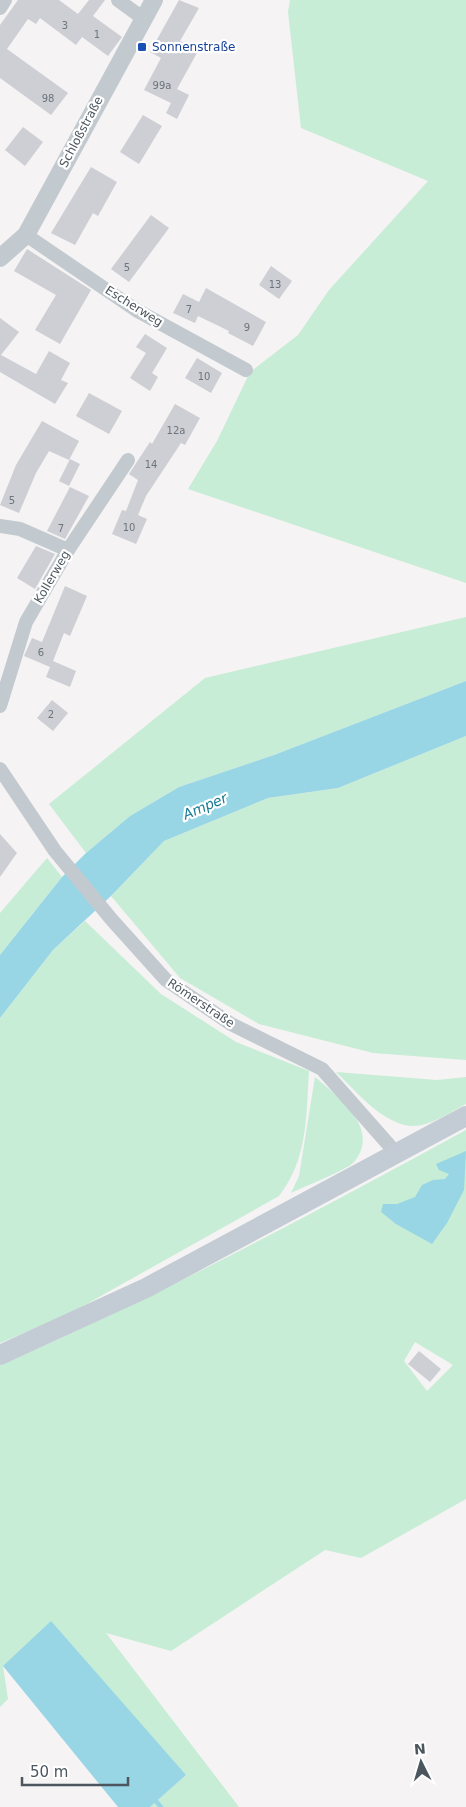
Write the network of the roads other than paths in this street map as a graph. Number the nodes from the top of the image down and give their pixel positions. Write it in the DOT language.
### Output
graph roads {
  1 [pos="5,0"];
  2 [pos="118,0"];
  3 [pos="154,0"];
  4 [pos="0,8"];
  5 [pos="144,19"];
  6 [pos="26,235"];
  7 [pos="0,258"];
  8 [pos="246,370"];
  9 [pos="128,460"];
  10 [pos="0,526"];
  11 [pos="68,550"];
  12 [pos="0,706"];
  13 [pos="0,769"];
  14 [pos="466,1116"];
  15 [pos="396,1153"];
  16 [pos="0,1355"];
  1 -- 4 [label="street"];
  2 -- 5 [label="street"];
  3 -- 5 [label="street, Schloßstraße"];
  5 -- 6 [label="street, Schloßstraße"];
  6 -- 7 [label="street, Schloßstraße"];
  6 -- 8 [label="street, Escherweg"];
  9 -- 11 [label="street, Kollerweg"];
  10 -- 11 [label="street"];
  11 -- 12 [label="street, Kollerweg"];
  13 -- 15 [label="street, Römerstraße"];
  14 -- 15 [label="main road"];
  15 -- 16 [label="main road"];
}
